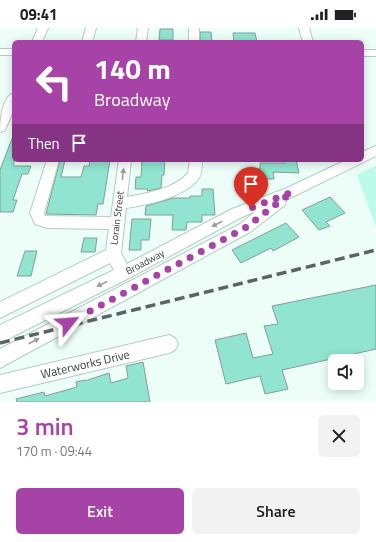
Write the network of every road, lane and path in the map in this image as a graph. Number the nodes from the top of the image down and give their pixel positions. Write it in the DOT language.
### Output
graph roads {
  1 [pos="43,28"];
  2 [pos="91,28"];
  3 [pos="143,28"];
  4 [pos="194,28"];
  5 [pos="304,28"];
  6 [pos="38,40"];
  7 [pos="88,40"];
  8 [pos="141,40"];
  9 [pos="194,40"];
  10 [pos="307,40"];
  11 [pos="0,52"];
  12 [pos="12,52"];
  13 [pos="364,53"];
  14 [pos="376,53"];
  15 [pos="12,101"];
  16 [pos="0,128"];
  17 [pos="376,150"];
  18 [pos="364,157"];
  19 [pos="52,162"];
  20 [pos="125,162"];
  21 [pos="196,162"];
  22 [pos="350,162"];
  23 [pos="292,192"];
  24 [pos="119,203"];
  25 [pos="117,223"];
  26 [pos="113,254"];
  27 [pos="124,273"];
  28 [pos="0,310"];
  29 [pos="0,334"];
  30 [pos="169,344"];
  31 [pos="0,359"];
  32 [pos="0,384"];
  1 -- 6 [label="street"];
  2 -- 7 [label="street"];
  3 -- 8 [label="street"];
  4 -- 9 [label="street"];
  5 -- 10 [label="street"];
  11 -- 12 [label="street"];
  13 -- 14 [label="street"];
  15 -- 16 [label="street"];
  17 -- 18 [label="street"];
  19 -- 25 [label="street"];
  24 -- 20 [label="street, Lorain Street, one-way"];
  21 -- 24 [label="street"];
  22 -- 23 [label="street, Broadway"];
  23 -- 27 [label="street, Broadway, one-way"];
  31 -- 23 [label="street, Broadway, one-way"];
  24 -- 25 [label="street, Lorain Street"];
  25 -- 26 [label="street, Lorain Street"];
  26 -- 27 [label="street, Lorain Street"];
  26 -- 28 [label="street"];
  27 -- 29 [label="street, Broadway, one-way"];
  30 -- 32 [label="street, Waterworks Drive"];
}
